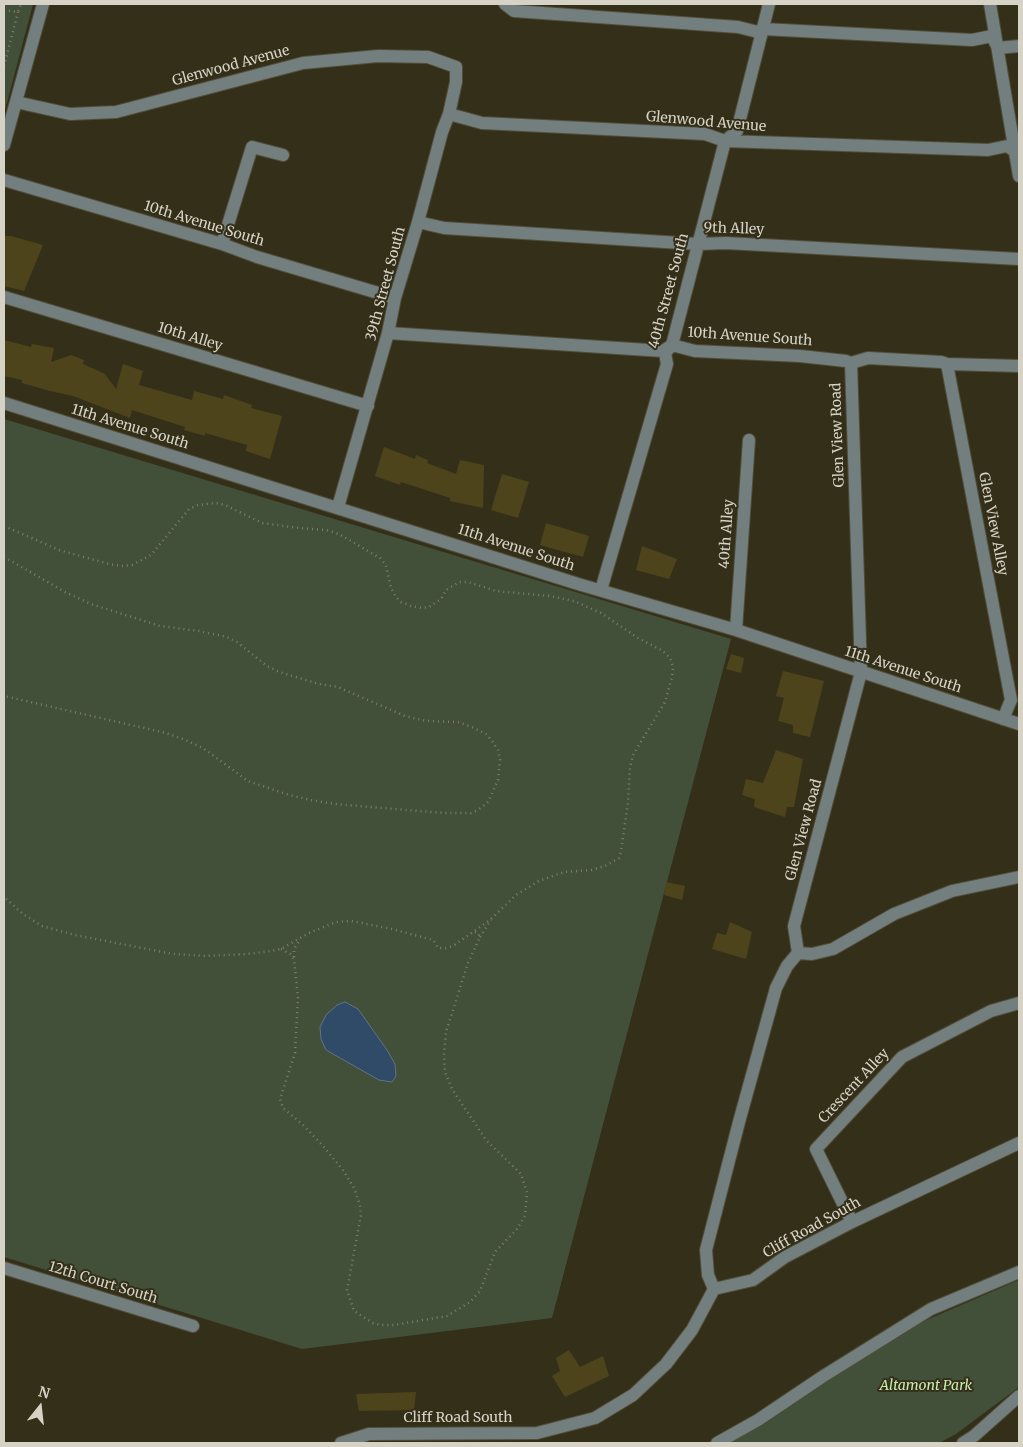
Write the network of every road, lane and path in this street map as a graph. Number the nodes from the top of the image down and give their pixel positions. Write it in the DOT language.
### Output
graph roads {
  1 [pos="21,4"];
  2 [pos="43,4"];
  3 [pos="505,4"];
  4 [pos="769,4"];
  5 [pos="990,4"];
  6 [pos="4,10"];
  7 [pos="18,12"];
  8 [pos="763,29"];
  9 [pos="1019,46"];
  10 [pos="998,48"];
  11 [pos="4,66"];
  12 [pos="456,67"];
  13 [pos="16,102"];
  14 [pos="449,114"];
  15 [pos="725,141"];
  16 [pos="4,146"];
  17 [pos="1018,152"];
  18 [pos="283,155"];
  19 [pos="1019,176"];
  20 [pos="4,180"];
  21 [pos="418,222"];
  22 [pos="222,244"];
  23 [pos="697,244"];
  24 [pos="1019,259"];
  25 [pos="4,297"];
  26 [pos="395,298"];
  27 [pos="388,333"];
  28 [pos="672,345"];
  29 [pos="851,364"];
  30 [pos="947,364"];
  31 [pos="1019,366"];
  32 [pos="4,403"];
  33 [pos="368,406"];
  34 [pos="749,440"];
  35 [pos="338,507"];
  36 [pos="4,526"];
  37 [pos="4,557"];
  38 [pos="601,590"];
  39 [pos="736,630"];
  40 [pos="861,672"];
  41 [pos="4,696"];
  42 [pos="1003,718"];
  43 [pos="1019,724"];
  44 [pos="1019,877"];
  45 [pos="4,897"];
  46 [pos="493,917"];
  47 [pos="473,931"];
  48 [pos="479,937"];
  49 [pos="301,938"];
  50 [pos="281,949"];
  51 [pos="798,952"];
  52 [pos="294,959"];
  53 [pos="1019,1003"];
  54 [pos="1019,1143"];
  55 [pos="852,1222"];
  56 [pos="4,1268"];
  57 [pos="1019,1272"];
  58 [pos="714,1289"];
  59 [pos="193,1326"];
  60 [pos="1019,1396"];
  61 [pos="341,1443"];
  62 [pos="717,1443"];
  63 [pos="963,1443"];
  1 -- 7 [label="path"];
  2 -- 13 [label="street"];
  3 -- 8 [label="street"];
  4 -- 8 [label="street, 40th Street South"];
  5 -- 10 [label="street"];
  6 -- 7 [label="path"];
  7 -- 11 [label="path"];
  8 -- 10 [label="street"];
  8 -- 15 [label="street, 40th Street South"];
  9 -- 10 [label="street"];
  10 -- 17 [label="street"];
  12 -- 13 [label="street, Glenwood Avenue"];
  12 -- 14 [label="street, 39th Street South"];
  13 -- 16 [label="street"];
  14 -- 15 [label="street, Glenwood Avenue"];
  14 -- 21 [label="street, 39th Street South"];
  15 -- 17 [label="street, Glenwood Avenue"];
  15 -- 23 [label="street, 40th Street South"];
  17 -- 19 [label="street"];
  18 -- 22 [label="street"];
  20 -- 22 [label="street, 10th Avenue South"];
  21 -- 23 [label="street, 9th Alley"];
  21 -- 26 [label="street, 39th Street South"];
  22 -- 26 [label="street, 10th Avenue South"];
  23 -- 24 [label="street, 9th Alley"];
  23 -- 28 [label="street, 40th Street South"];
  25 -- 33 [label="street, 10th Alley"];
  26 -- 27 [label="street, 39th Street South"];
  27 -- 28 [label="street, 10th Avenue South"];
  27 -- 33 [label="street, 39th Street South"];
  28 -- 29 [label="street, 10th Avenue South"];
  28 -- 38 [label="street, 40th Street South"];
  29 -- 30 [label="street, 10th Avenue South"];
  29 -- 40 [label="street, Glen View Road"];
  30 -- 31 [label="street, 10th Avenue South"];
  30 -- 42 [label="street, Glen View Alley"];
  32 -- 35 [label="street, 11th Avenue South"];
  33 -- 35 [label="street, 39th Street South"];
  34 -- 39 [label="street, 40th Alley"];
  35 -- 38 [label="street, 11th Avenue South"];
  36 -- 46 [label="path"];
  37 -- 41 [label="path"];
  38 -- 39 [label="street, 11th Avenue South"];
  39 -- 40 [label="street, 11th Avenue South"];
  40 -- 42 [label="street, 11th Avenue South"];
  40 -- 51 [label="street, Glen View Road"];
  42 -- 43 [label="street, 11th Avenue South"];
  44 -- 51 [label="street"];
  45 -- 50 [label="path"];
  46 -- 47 [label="path"];
  46 -- 48 [label="path"];
  47 -- 48 [label="path"];
  47 -- 49 [label="path"];
  48 -- 52 [label="path"];
  49 -- 50 [label="path"];
  49 -- 52 [label="path"];
  50 -- 52 [label="path"];
  51 -- 58 [label="street"];
  53 -- 55 [label="street, Crescent Alley"];
  54 -- 55 [label="street, Cliff Road South"];
  55 -- 58 [label="street, Cliff Road South"];
  56 -- 59 [label="street, 12th Court South"];
  57 -- 62 [label="street"];
  58 -- 61 [label="street, Cliff Road South"];
  60 -- 63 [label="street"];
}
